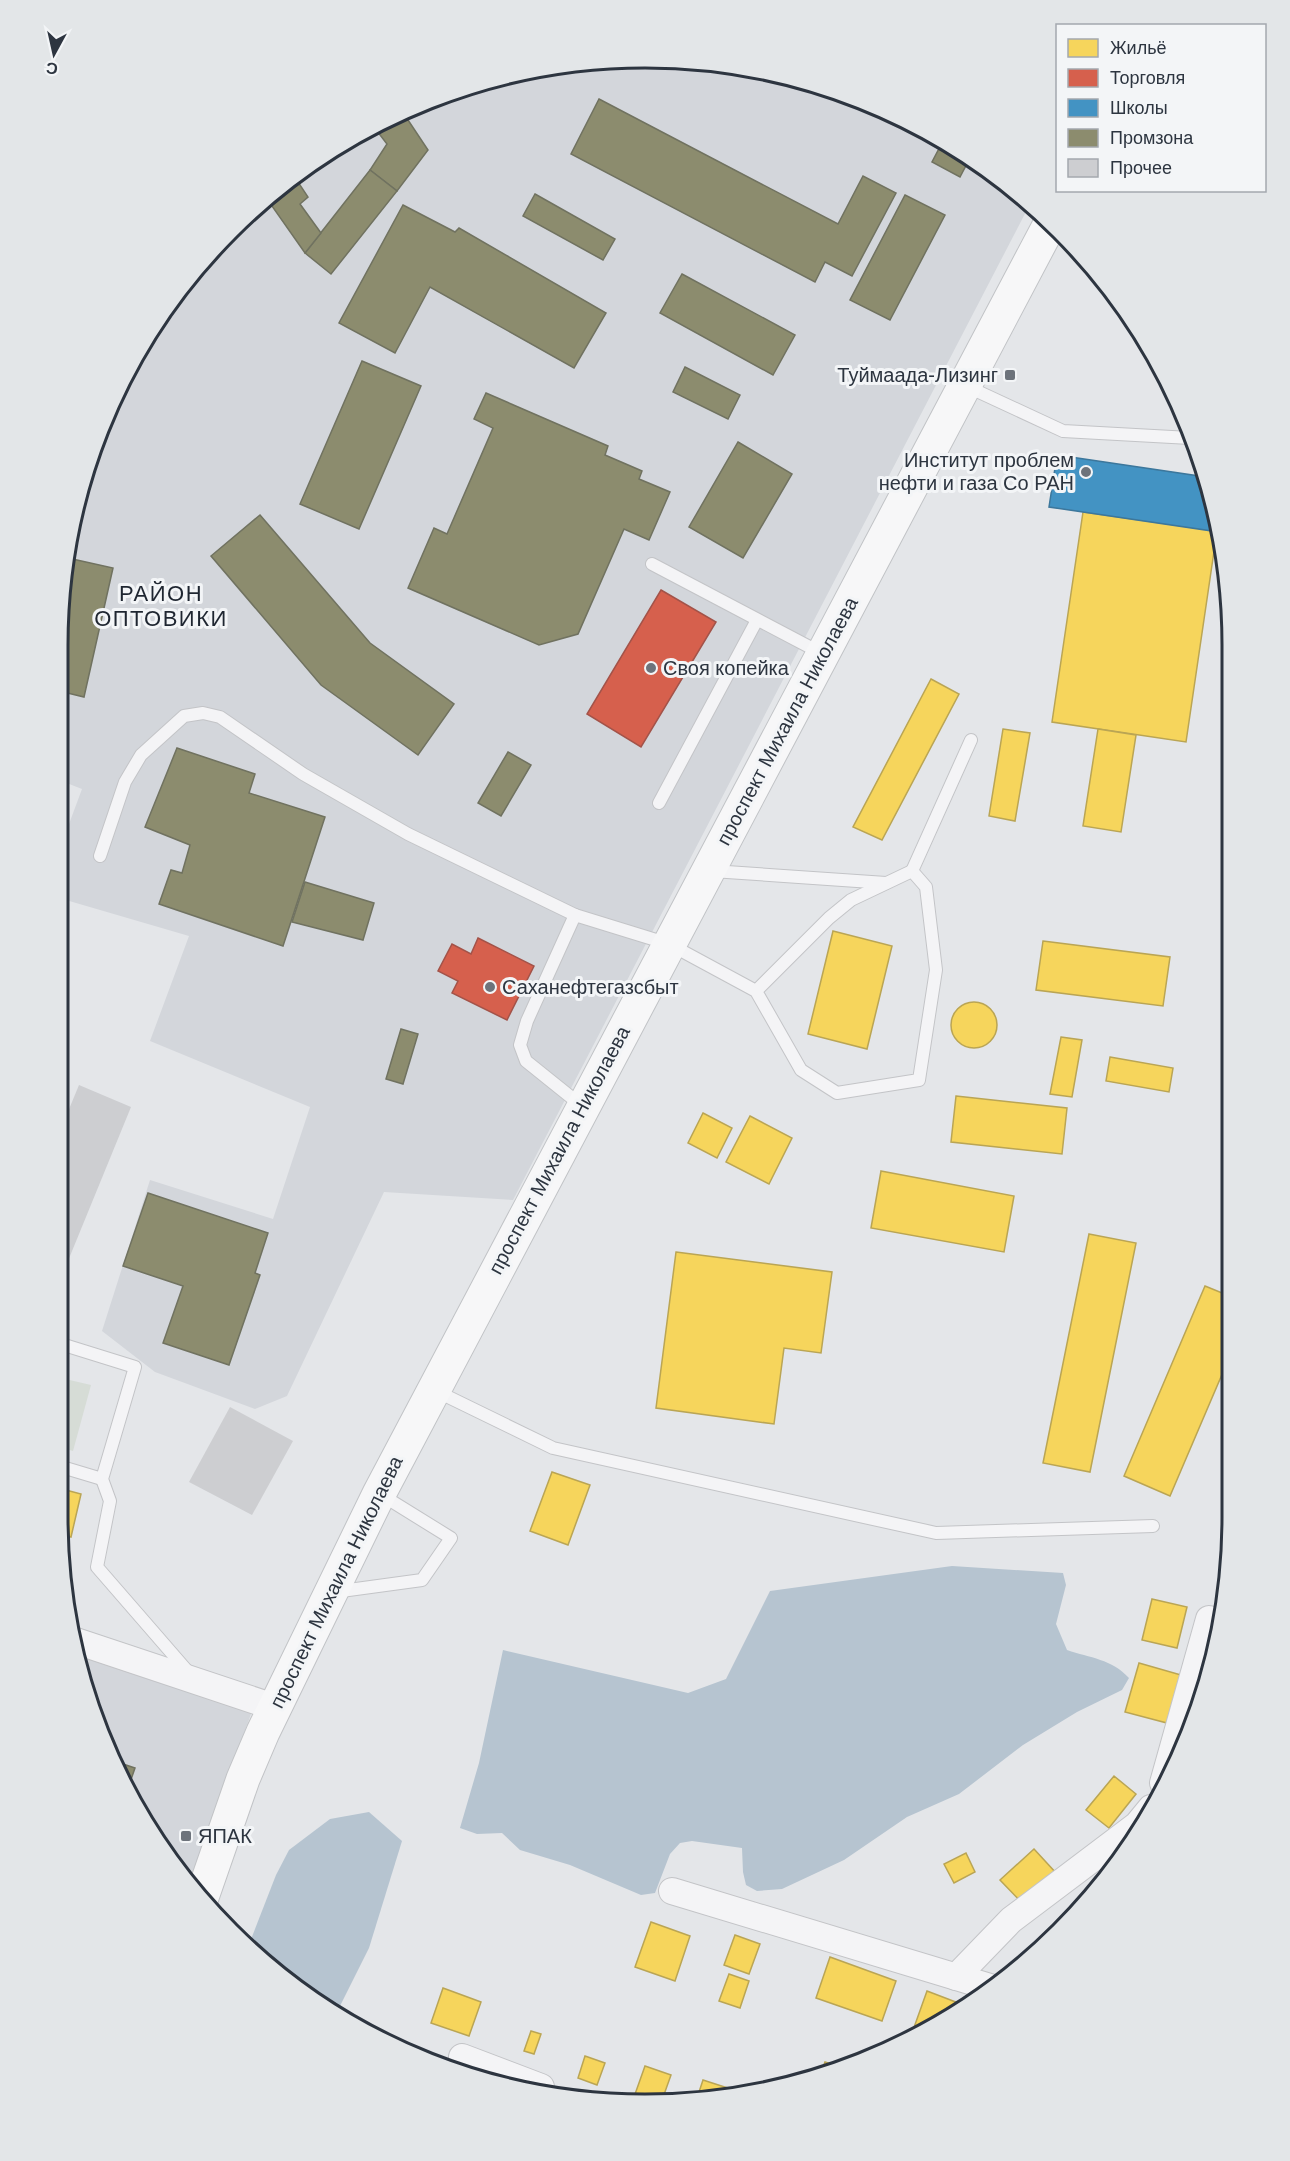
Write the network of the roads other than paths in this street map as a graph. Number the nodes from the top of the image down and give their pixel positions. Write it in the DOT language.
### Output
graph roads {
  1 [pos="1046,231"];
  2 [pos="964,385"];
  3 [pos="1184,438"];
  4 [pos="652,564"];
  5 [pos="757,620"];
  6 [pos="822,654"];
  7 [pos="970,740"];
  8 [pos="659,803"];
  9 [pos="100,856"];
  10 [pos="708,871"];
  11 [pos="912,871"];
  12 [pos="887,883"];
  13 [pos="575,915"];
  14 [pos="669,944"];
  15 [pos="756,991"];
  16 [pos="583,1107"];
  17 [pos="68,1346"];
  18 [pos="433,1390"];
  19 [pos="68,1469"];
  20 [pos="102,1479"];
  21 [pos="379,1494"];
  22 [pos="1153,1526"];
  23 [pos="330,1592"];
  24 [pos="1209,1619"];
  25 [pos="82,1643"];
  26 [pos="196,1681"];
  27 [pos="274,1707"];
  28 [pos="1172,1752"];
  29 [pos="1128,1831"];
  30 [pos="205,1889"];
  31 [pos="672,1891"];
  32 [pos="956,1977"];
  33 [pos="982,1985"];
  1 -- 2 [label="main road, проспект Михаила Николаева"];
  2 -- 3 [label="lane"];
  2 -- 6 [label="main road, проспект Михаила Николаева"];
  4 -- 5 [label="lane"];
  5 -- 6 [label="lane"];
  5 -- 8 [label="lane"];
  6 -- 10 [label="main road, проспект Михаила Николаева"];
  7 -- 11 [label="lane"];
  9 -- 13 [label="lane"];
  10 -- 12 [label="lane"];
  10 -- 14 [label="main road, проспект Михаила Николаева"];
  11 -- 12 [label="lane"];
  11 -- 15 [label="lane"];
  12 -- 15 [label="lane"];
  13 -- 14 [label="lane"];
  13 -- 16 [label="lane"];
  14 -- 15 [label="lane"];
  14 -- 16 [label="main road, проспект Михаила Николаева"];
  16 -- 18 [label="main road, проспект Михаила Николаева"];
  17 -- 20 [label="lane"];
  18 -- 21 [label="main road, проспект Михаила Николаева"];
  18 -- 22 [label="lane"];
  19 -- 20 [label="lane"];
  20 -- 26 [label="lane"];
  21 -- 23 [label="main road, проспект Михаила Николаева"];
  21 -- 23 [label="lane"];
  23 -- 27 [label="main road, проспект Михаила Николаева"];
  24 -- 28 [label="street"];
  25 -- 26 [label="street"];
  26 -- 27 [label="street"];
  27 -- 30 [label="main road, проспект Михаила Николаева"];
  29 -- 32 [label="street"];
  31 -- 32 [label="street"];
  32 -- 33 [label="street"];
}
